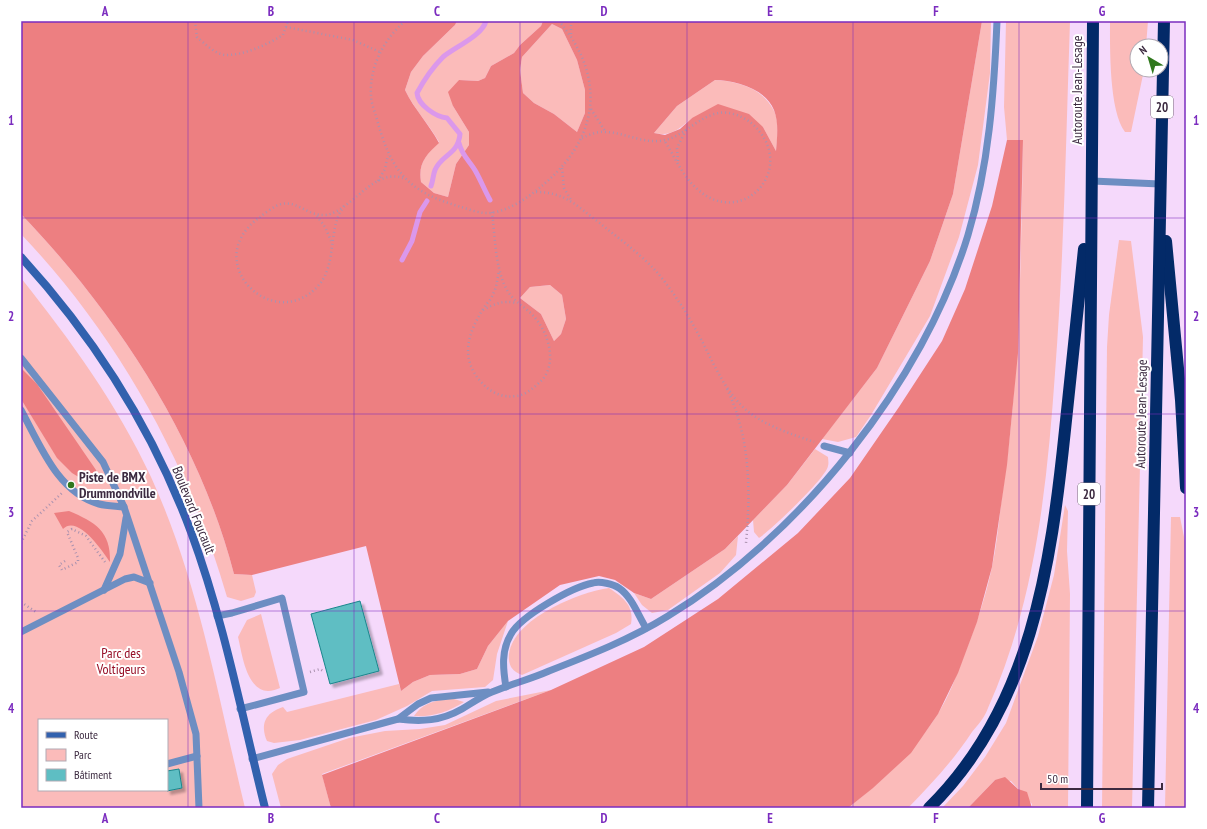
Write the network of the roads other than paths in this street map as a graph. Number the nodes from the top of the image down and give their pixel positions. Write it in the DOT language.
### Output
graph roads {
  1 [pos="997,21"];
  2 [pos="1093,21"];
  3 [pos="1164,21"];
  4 [pos="1092,181"];
  5 [pos="1160,184"];
  6 [pos="21,257"];
  7 [pos="21,358"];
  8 [pos="21,410"];
  9 [pos="824,446"];
  10 [pos="850,453"];
  11 [pos="1186,488"];
  12 [pos="125,510"];
  13 [pos="150,583"];
  14 [pos="104,590"];
  15 [pos="217,616"];
  16 [pos="646,628"];
  17 [pos="21,632"];
  18 [pos="506,687"];
  19 [pos="491,692"];
  20 [pos="240,709"];
  21 [pos="398,719"];
  22 [pos="197,756"];
  23 [pos="252,759"];
  24 [pos="168,764"];
  25 [pos="199,808"];
  26 [pos="264,808"];
  27 [pos="929,808"];
  28 [pos="1087,808"];
  29 [pos="1148,808"];
  1 -- 10 [label="lane"];
  2 -- 4 [label="highway, Autoroute Jean-Lesage / 20"];
  3 -- 5 [label="highway, Autoroute Jean-Lesage / 20"];
  4 -- 5 [label="lane"];
  4 -- 27 [label="highway"];
  4 -- 28 [label="highway, Autoroute Jean-Lesage / 20"];
  5 -- 11 [label="highway"];
  5 -- 29 [label="highway, Autoroute Jean-Lesage / 20"];
  6 -- 15 [label="street, Boulevard Foucault"];
  7 -- 12 [label="lane"];
  8 -- 12 [label="lane"];
  9 -- 10 [label="lane"];
  10 -- 16 [label="lane"];
  12 -- 13 [label="lane"];
  12 -- 14 [label="lane"];
  13 -- 14 [label="lane"];
  13 -- 22 [label="lane"];
  14 -- 17 [label="lane"];
  15 -- 20 [label="street, Boulevard Foucault"];
  15 -- 20 [label="lane"];
  16 -- 18 [label="lane"];
  16 -- 18 [label="lane"];
  18 -- 19 [label="lane"];
  19 -- 21 [label="lane"];
  19 -- 21 [label="lane"];
  20 -- 23 [label="street, Boulevard Foucault"];
  21 -- 23 [label="lane"];
  22 -- 24 [label="lane"];
  22 -- 25 [label="lane"];
  23 -- 26 [label="street, Boulevard Foucault"];
}
